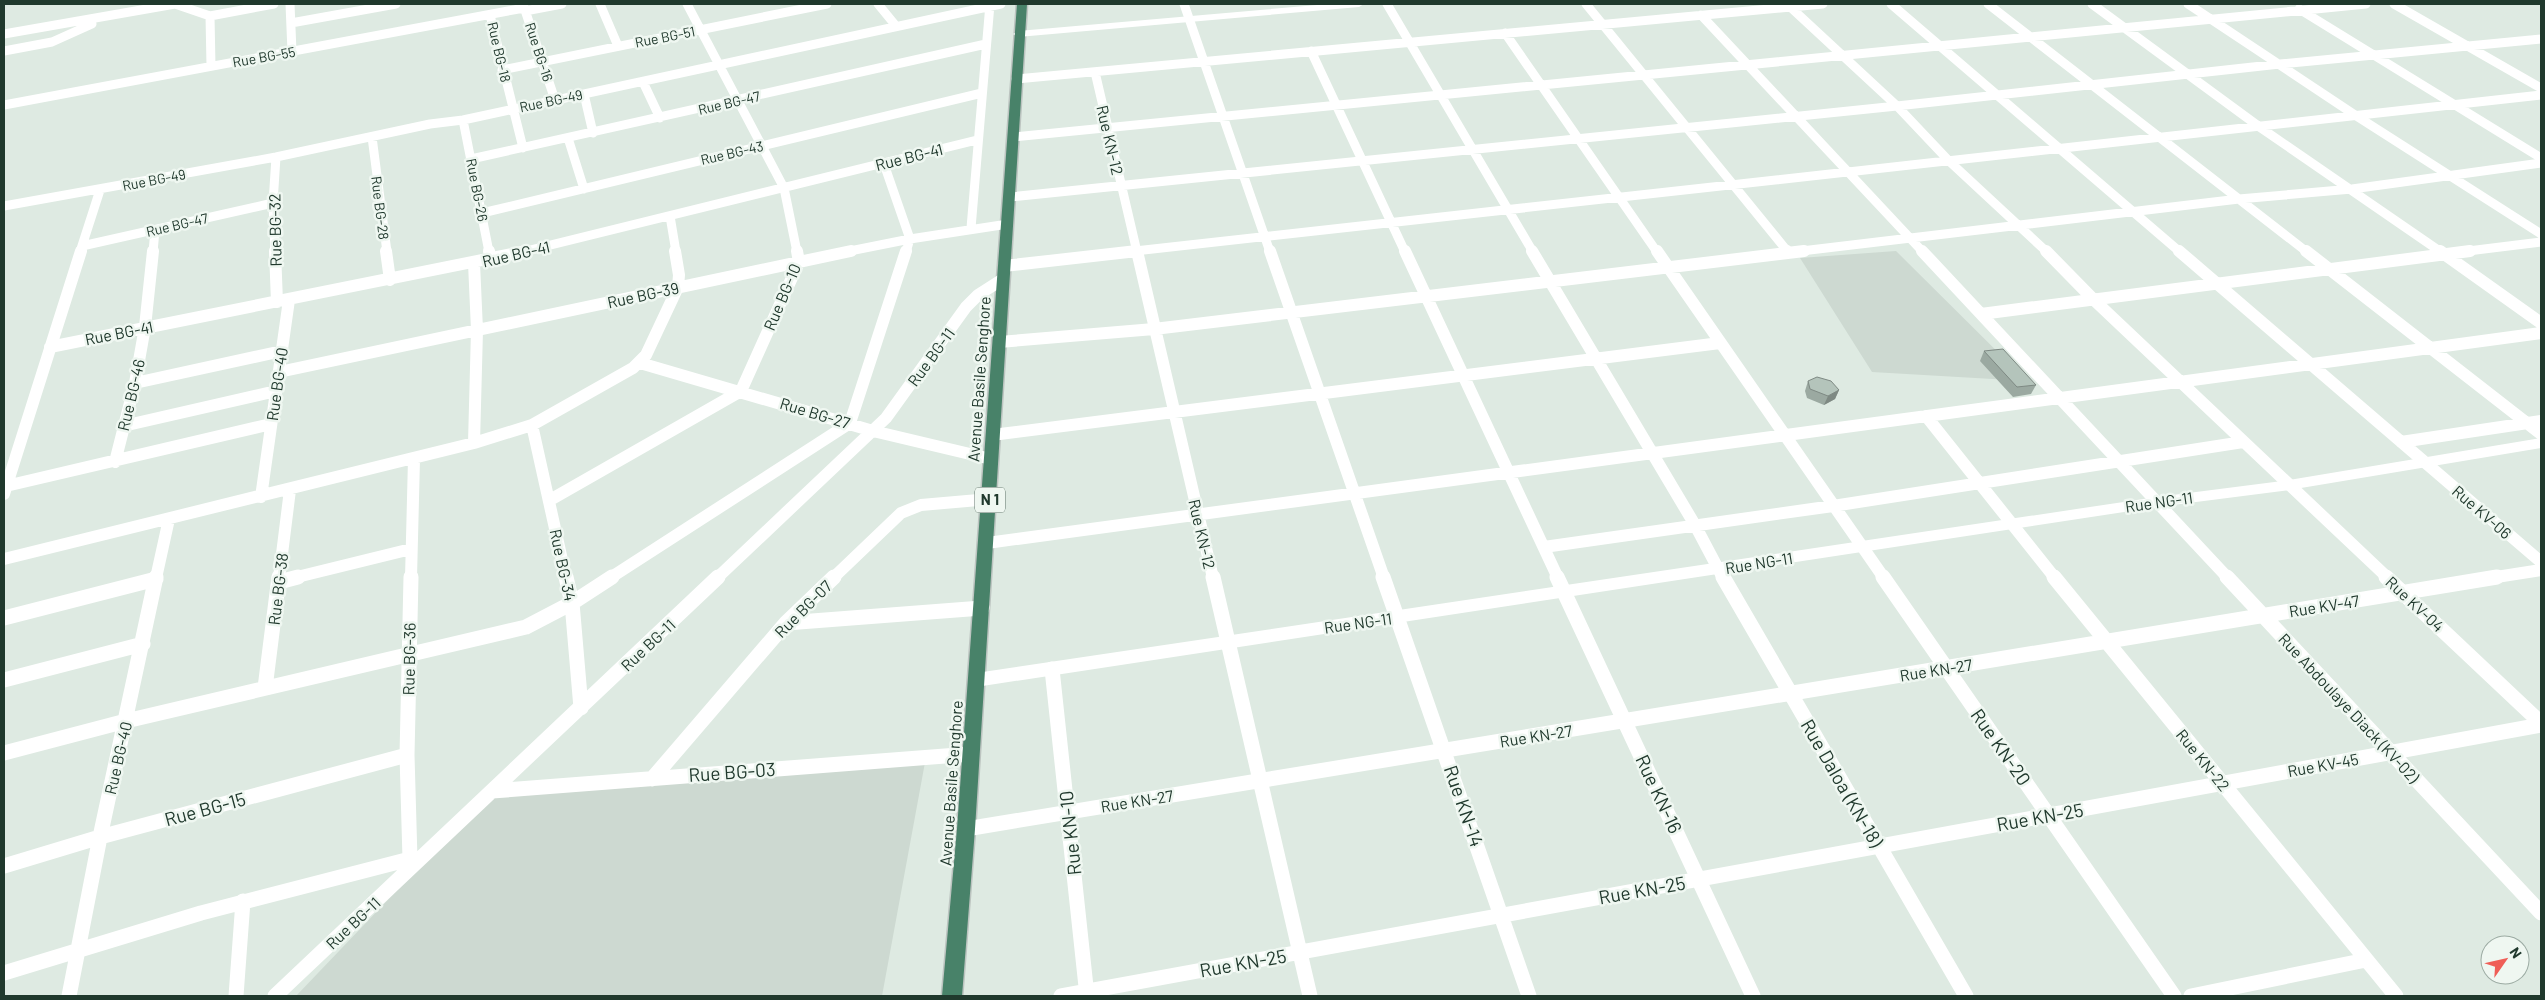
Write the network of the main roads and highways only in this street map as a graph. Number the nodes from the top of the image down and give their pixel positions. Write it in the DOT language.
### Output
graph roads {
  1 [pos="1022,4"];
  2 [pos="952,996"];
  1 -- 2 [label="highway, Avenue Basile Senghore / N 1"];
}
